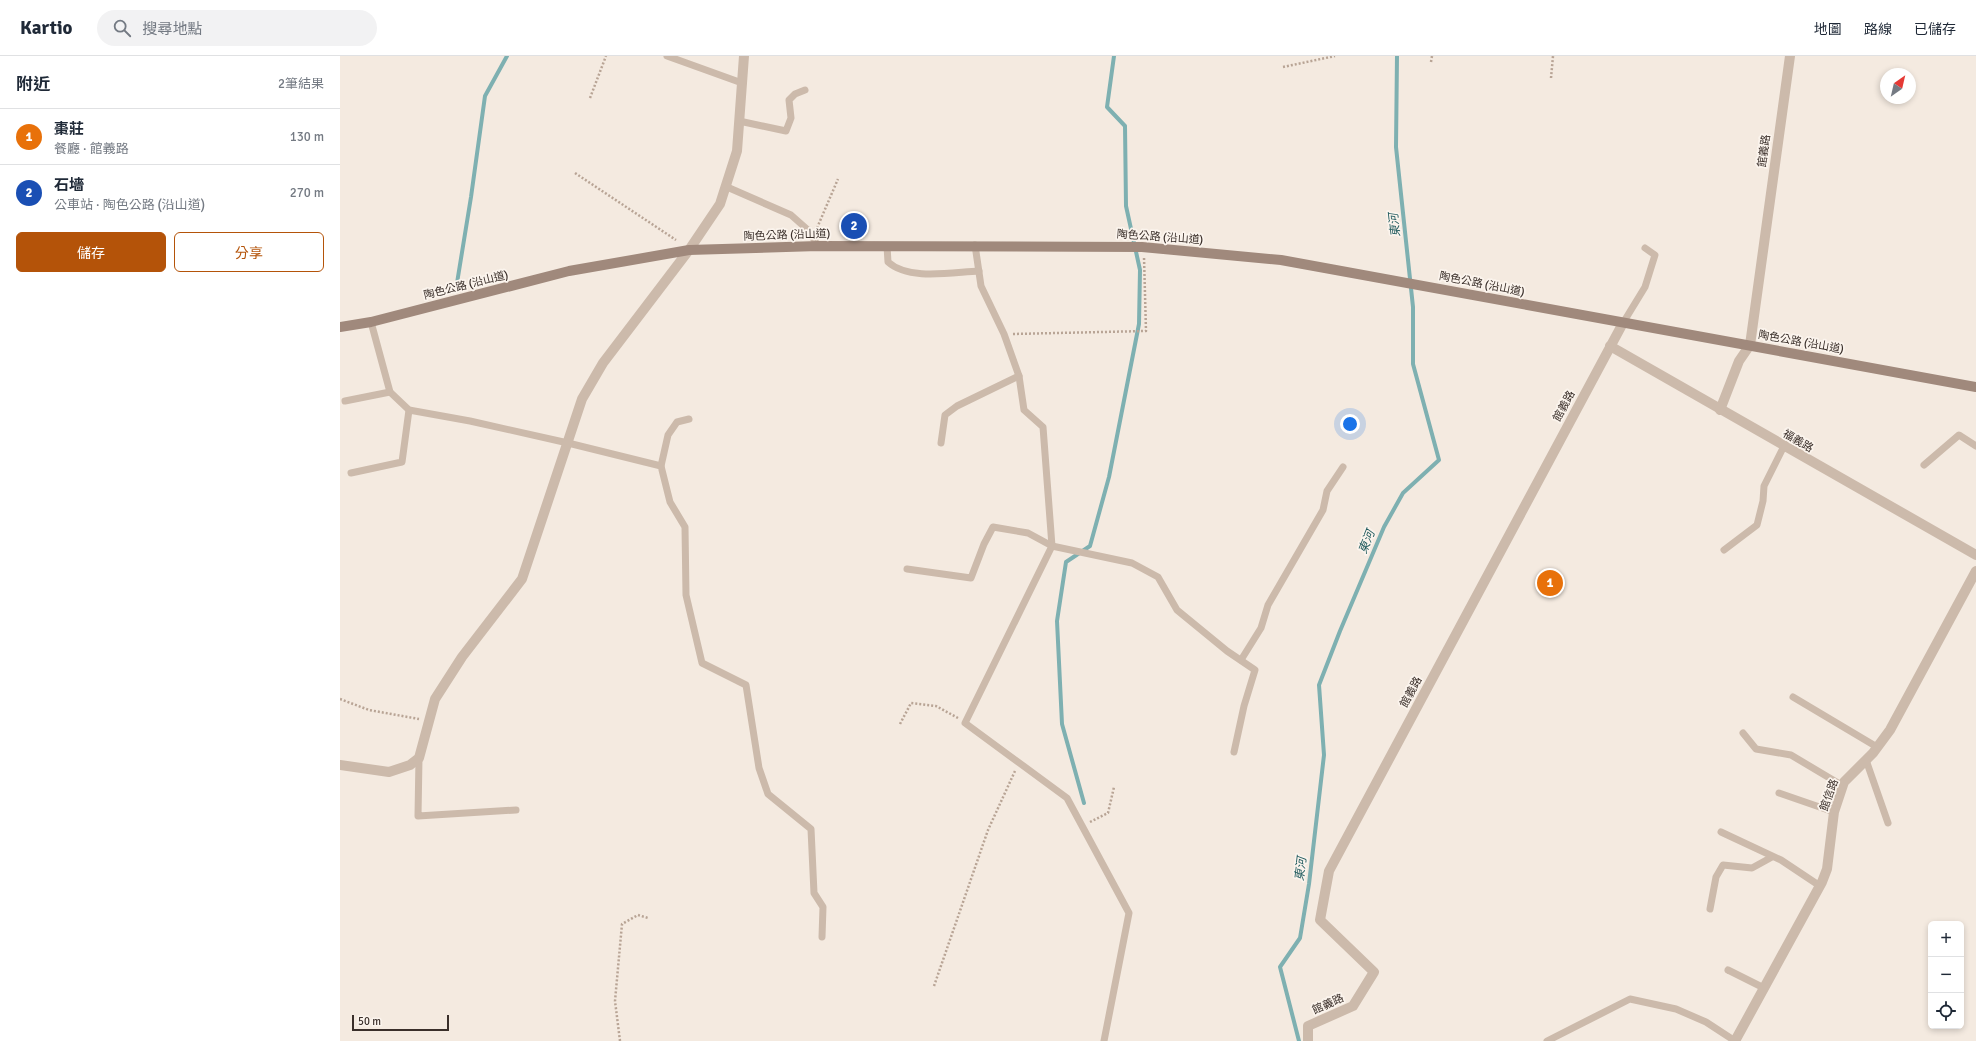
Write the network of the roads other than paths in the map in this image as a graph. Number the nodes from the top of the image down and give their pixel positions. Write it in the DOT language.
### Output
graph roads {
  1 [pos="667,56"];
  2 [pos="744,56"];
  3 [pos="1790,56"];
  4 [pos="742,83"];
  5 [pos="805,90"];
  6 [pos="739,121"];
  7 [pos="727,187"];
  8 [pos="975,245"];
  9 [pos="818,246"];
  10 [pos="887,246"];
  11 [pos="1644,248"];
  12 [pos="689,250"];
  13 [pos="979,271"];
  14 [pos="371,322"];
  15 [pos="1623,323"];
  16 [pos="340,327"];
  17 [pos="1750,345"];
  18 [pos="1610,346"];
  19 [pos="1019,376"];
  20 [pos="1976,387"];
  21 [pos="390,392"];
  22 [pos="345,401"];
  23 [pos="409,410"];
  24 [pos="1720,410"];
  25 [pos="689,419"];
  26 [pos="568,443"];
  27 [pos="942,443"];
  28 [pos="1784,446"];
  29 [pos="1976,446"];
  30 [pos="1924,465"];
  31 [pos="661,466"];
  32 [pos="1343,467"];
  33 [pos="352,473"];
  34 [pos="1052,546"];
  35 [pos="1724,550"];
  36 [pos="1976,555"];
  37 [pos="907,569"];
  38 [pos="1976,571"];
  39 [pos="1241,660"];
  40 [pos="1793,697"];
  41 [pos="1743,733"];
  42 [pos="1878,747"];
  43 [pos="1234,752"];
  44 [pos="419,758"];
  45 [pos="1866,760"];
  46 [pos="340,765"];
  47 [pos="1843,786"];
  48 [pos="1779,793"];
  49 [pos="516,810"];
  50 [pos="1834,812"];
  51 [pos="1888,823"];
  52 [pos="1721,832"];
  53 [pos="1772,857"];
  54 [pos="1820,886"];
  55 [pos="1710,909"];
  56 [pos="822,937"];
  57 [pos="1728,970"];
  58 [pos="1764,988"];
  59 [pos="1104,1041"];
  60 [pos="1308,1041"];
  61 [pos="1547,1041"];
  62 [pos="1735,1041"];
  1 -- 4 [label="lane"];
  2 -- 4 [label="street"];
  3 -- 17 [label="street, 館義路"];
  4 -- 6 [label="street"];
  5 -- 6 [label="lane"];
  6 -- 7 [label="street"];
  7 -- 9 [label="lane"];
  7 -- 12 [label="street"];
  8 -- 10 [label="main road, 陶色公路 (沿山道)"];
  8 -- 13 [label="lane"];
  8 -- 15 [label="main road, 陶色公路 (沿山道)"];
  9 -- 10 [label="main road, 陶色公路 (沿山道)"];
  9 -- 12 [label="main road, 陶色公路 (沿山道)"];
  10 -- 13 [label="lane"];
  11 -- 15 [label="lane"];
  12 -- 14 [label="main road, 陶色公路 (沿山道)"];
  12 -- 26 [label="street"];
  13 -- 19 [label="lane"];
  14 -- 16 [label="main road, 陶色公路 (沿山道)"];
  14 -- 21 [label="lane"];
  15 -- 17 [label="main road, 陶色公路 (沿山道)"];
  15 -- 18 [label="street, 館義路"];
  17 -- 20 [label="main road, 陶色公路 (沿山道)"];
  17 -- 24 [label="street, 館義路"];
  18 -- 24 [label="street, 福義路"];
  18 -- 60 [label="street, 館義路"];
  19 -- 27 [label="lane"];
  19 -- 34 [label="lane"];
  21 -- 22 [label="lane"];
  21 -- 23 [label="lane"];
  23 -- 26 [label="lane"];
  23 -- 33 [label="lane"];
  24 -- 28 [label="street, 福義路"];
  25 -- 31 [label="lane"];
  26 -- 31 [label="lane"];
  26 -- 44 [label="street"];
  28 -- 35 [label="lane"];
  28 -- 36 [label="street, 福義路"];
  29 -- 30 [label="lane"];
  31 -- 56 [label="lane"];
  32 -- 39 [label="lane"];
  34 -- 37 [label="lane"];
  34 -- 39 [label="lane"];
  34 -- 59 [label="lane"];
  38 -- 42 [label="street, 館信路"];
  39 -- 43 [label="lane"];
  40 -- 42 [label="lane"];
  41 -- 47 [label="lane"];
  42 -- 45 [label="street, 館信路"];
  44 -- 46 [label="street"];
  44 -- 49 [label="lane"];
  45 -- 47 [label="street, 館信路"];
  45 -- 51 [label="lane"];
  47 -- 50 [label="street, 館信路"];
  48 -- 50 [label="lane"];
  50 -- 54 [label="street, 館信路"];
  52 -- 53 [label="lane"];
  53 -- 54 [label="lane"];
  53 -- 55 [label="lane"];
  54 -- 58 [label="street, 館信路"];
  57 -- 58 [label="lane"];
  58 -- 62 [label="street, 館信路"];
  61 -- 62 [label="lane"];
}
